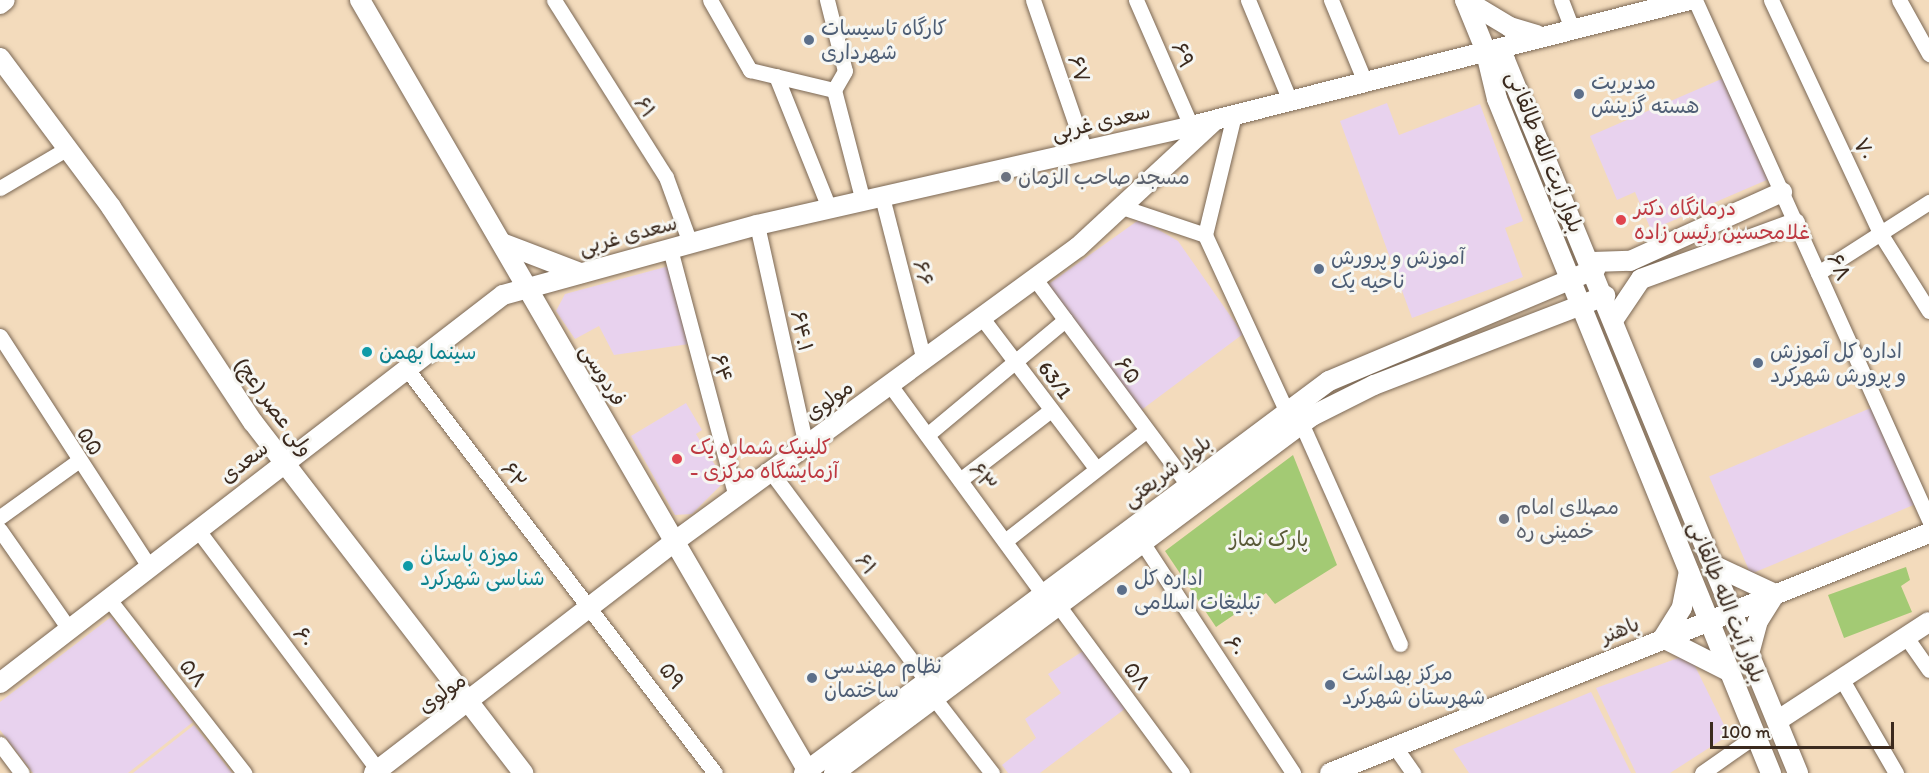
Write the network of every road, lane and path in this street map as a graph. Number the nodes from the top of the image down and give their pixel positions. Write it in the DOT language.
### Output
graph roads {
  1 [pos="4,0"];
  2 [pos="360,0"];
  3 [pos="554,0"];
  4 [pos="710,0"];
  5 [pos="826,0"];
  6 [pos="1033,0"];
  7 [pos="1136,0"];
  8 [pos="1248,0"];
  9 [pos="1331,0"];
  10 [pos="1465,0"];
  11 [pos="1561,0"];
  12 [pos="1690,0"];
  13 [pos="1695,0"];
  14 [pos="1771,0"];
  15 [pos="1899,0"];
  16 [pos="1657,3"];
  17 [pos="0,4"];
  18 [pos="1572,28"];
  19 [pos="1540,35"];
  20 [pos="1485,49"];
  21 [pos="1929,54"];
  22 [pos="0,58"];
  23 [pos="1447,59"];
  24 [pos="776,76"];
  25 [pos="1365,82"];
  26 [pos="834,90"];
  27 [pos="1518,91"];
  28 [pos="1497,99"];
  29 [pos="1290,101"];
  30 [pos="1225,117"];
  31 [pos="1191,126"];
  32 [pos="68,148"];
  33 [pos="1085,151"];
  34 [pos="0,188"];
  35 [pos="1782,192"];
  36 [pos="873,199"];
  37 [pos="1929,202"];
  38 [pos="1748,207"];
  39 [pos="829,208"];
  40 [pos="1125,208"];
  41 [pos="1795,223"];
  42 [pos="758,225"];
  43 [pos="1880,233"];
  44 [pos="1205,235"];
  45 [pos="1761,235"];
  46 [pos="502,243"];
  47 [pos="690,243"];
  48 [pos="670,249"];
  49 [pos="1630,261"];
  50 [pos="1593,265"];
  51 [pos="580,273"];
  52 [pos="1818,273"];
  53 [pos="1035,279"];
  54 [pos="1571,279"];
  55 [pos="1641,279"];
  56 [pos="524,291"];
  57 [pos="1605,296"];
  58 [pos="1581,305"];
  59 [pos="1929,311"];
  60 [pos="982,318"];
  61 [pos="1614,319"];
  62 [pos="1065,320"];
  63 [pos="0,336"];
  64 [pos="924,360"];
  65 [pos="1015,362"];
  66 [pos="406,368"];
  67 [pos="890,385"];
  68 [pos="1051,410"];
  69 [pos="1286,410"];
  70 [pos="1302,425"];
  71 [pos="1147,430"];
  72 [pos="927,435"];
  73 [pos="806,446"];
  74 [pos="78,461"];
  75 [pos="283,461"];
  76 [pos="1095,467"];
  77 [pos="771,472"];
  78 [pos="960,480"];
  79 [pos="1188,486"];
  80 [pos="736,497"];
  81 [pos="0,517"];
  82 [pos="1929,519"];
  83 [pos="198,529"];
  84 [pos="0,530"];
  85 [pos="1929,533"];
  86 [pos="1005,541"];
  87 [pos="674,542"];
  88 [pos="1142,542"];
  89 [pos="1713,565"];
  90 [pos="149,566"];
  91 [pos="1689,571"];
  92 [pos="1775,594"];
  93 [pos="108,598"];
  94 [pos="1051,599"];
  95 [pos="590,607"];
  96 [pos="1731,611"];
  97 [pos="1708,620"];
  98 [pos="1929,622"];
  99 [pos="69,629"];
  100 [pos="1906,637"];
  101 [pos="1663,638"];
  102 [pos="1400,644"];
  103 [pos="1749,654"];
  104 [pos="1929,670"];
  105 [pos="1730,672"];
  106 [pos="1841,678"];
  107 [pos="0,683"];
  108 [pos="931,689"];
  109 [pos="467,706"];
  110 [pos="1777,721"];
  111 [pos="1756,735"];
  112 [pos="0,744"];
  113 [pos="1395,747"];
  114 [pos="848,767"];
  115 [pos="377,772"];
  116 [pos="807,772"];
  117 [pos="22,773"];
  118 [pos="244,773"];
  119 [pos="523,773"];
  120 [pos="715,773"];
  121 [pos="834,773"];
  122 [pos="992,773"];
  123 [pos="1182,773"];
  124 [pos="1293,773"];
  125 [pos="1330,773"];
  126 [pos="1413,773"];
  127 [pos="1702,773"];
  128 [pos="1772,773"];
  129 [pos="1798,773"];
  130 [pos="1896,773"];
  1 -- 17 [label="main road"];
  2 -- 46 [label="main road, فردوسی"];
  3 -- 47 [label="street, ۶۱"];
  4 -- 24 [label="street"];
  5 -- 26 [label="street"];
  6 -- 33 [label="street, ۶۷"];
  7 -- 31 [label="street, ۶۹"];
  8 -- 29 [label="street"];
  9 -- 25 [label="street"];
  10 -- 19 [label="main road"];
  10 -- 20 [label="main road"];
  11 -- 18 [label="street"];
  12 -- 16 [label="main road, سعدی غربی"];
  13 -- 35 [label="street, ۶۸"];
  14 -- 43 [label="street, ۷۰"];
  15 -- 21 [label="street"];
  16 -- 18 [label="main road, سعدی غربی"];
  18 -- 19 [label="main road, سعدی غربی"];
  19 -- 20 [label="main road, سعدی غربی"];
  19 -- 27 [label="main road"];
  20 -- 23 [label="main road, سعدی غربی"];
  20 -- 27 [label="main road, بلوار آیت الله طالقانی"];
  20 -- 28 [label="main road, بلوار آیت الله طالقانی"];
  22 -- 32 [label="main road, ولی عصر (عج)"];
  23 -- 25 [label="main road, سعدی غربی"];
  23 -- 28 [label="main road"];
  24 -- 26 [label="street"];
  24 -- 39 [label="street"];
  25 -- 29 [label="main road, سعدی غربی"];
  26 -- 36 [label="street"];
  27 -- 50 [label="main road, بلوار آیت الله طالقانی"];
  28 -- 54 [label="main road, بلوار آیت الله طالقانی"];
  29 -- 30 [label="main road, سعدی غربی"];
  30 -- 31 [label="main road, سعدی غربی"];
  30 -- 40 [label="main road, مولوی"];
  30 -- 44 [label="street"];
  31 -- 33 [label="main road, سعدی غربی"];
  32 -- 34 [label="street"];
  32 -- 75 [label="main road, ولی عصر (عج)"];
  33 -- 36 [label="main road, سعدی غربی"];
  35 -- 38 [label="main road, بلوار شریعتی"];
  35 -- 41 [label="street, ۶۸"];
  36 -- 39 [label="main road, سعدی غربی"];
  36 -- 64 [label="street, ۶۶"];
  37 -- 43 [label="street"];
  38 -- 45 [label="main road"];
  38 -- 49 [label="main road, بلوار شریعتی"];
  39 -- 42 [label="main road, سعدی غربی"];
  40 -- 44 [label="street"];
  40 -- 53 [label="main road, مولوی"];
  41 -- 45 [label="main road"];
  41 -- 52 [label="street, ۶۸"];
  42 -- 47 [label="main road, سعدی غربی"];
  42 -- 73 [label="street, ۶۴.۱"];
  43 -- 52 [label="street"];
  43 -- 59 [label="street, ۷۰"];
  44 -- 69 [label="street"];
  45 -- 55 [label="main road"];
  46 -- 51 [label="main road"];
  46 -- 56 [label="main road, فردوسی"];
  47 -- 48 [label="main road, سعدی غربی"];
  48 -- 51 [label="main road, سعدی غربی"];
  48 -- 80 [label="street, ۶۴"];
  49 -- 50 [label="main road, بلوار شریعتی"];
  49 -- 55 [label="main road"];
  50 -- 54 [label="main road, بلوار شریعتی"];
  50 -- 57 [label="main road, بلوار آیت الله طالقانی"];
  51 -- 56 [label="main road, سعدی غربی"];
  52 -- 82 [label="street, ۶۸"];
  53 -- 60 [label="main road, مولوی"];
  53 -- 62 [label="street, ۶۵"];
  54 -- 58 [label="main road, بلوار آیت الله طالقانی"];
  54 -- 69 [label="main road, بلوار شریعتی"];
  55 -- 61 [label="main road"];
  56 -- 66 [label="main road, سعدی"];
  56 -- 87 [label="main road, فردوسی"];
  57 -- 58 [label="main road, بلوار شریعتی"];
  57 -- 61 [label="main road, بلوار آیت الله طالقانی"];
  58 -- 70 [label="main road, بلوار شریعتی"];
  58 -- 91 [label="main road, بلوار آیت الله طالقانی"];
  60 -- 64 [label="main road, مولوی"];
  60 -- 65 [label="street, 63/1"];
  61 -- 89 [label="main road, بلوار آیت الله طالقانی"];
  62 -- 65 [label="street"];
  62 -- 71 [label="street, ۶۵"];
  63 -- 74 [label="street, ۵۵"];
  64 -- 67 [label="main road, مولوی"];
  65 -- 68 [label="street, 63/1"];
  65 -- 72 [label="street"];
  66 -- 75 [label="main road, سعدی"];
  66 -- 95 [label="street, ۶۲"];
  67 -- 72 [label="street, ۶۳"];
  67 -- 73 [label="main road, مولوی"];
  68 -- 76 [label="street, 63/1"];
  68 -- 78 [label="street"];
  69 -- 70 [label="main road"];
  69 -- 79 [label="main road, بلوار شریعتی"];
  70 -- 88 [label="main road, بلوار شریعتی"];
  70 -- 102 [label="street"];
  71 -- 76 [label="street"];
  71 -- 79 [label="street, ۶۵"];
  72 -- 78 [label="street, ۶۳"];
  73 -- 77 [label="main road, مولوی"];
  74 -- 81 [label="street"];
  74 -- 90 [label="street, ۵۵"];
  75 -- 83 [label="main road, سعدی"];
  75 -- 109 [label="main road, ولی عصر (عج)"];
  76 -- 86 [label="street"];
  77 -- 80 [label="main road, مولوی"];
  77 -- 108 [label="street, ۶۱"];
  78 -- 86 [label="street, ۶۳"];
  79 -- 94 [label="main road, بلوار شریعتی"];
  80 -- 87 [label="main road, مولوی"];
  83 -- 90 [label="main road, سعدی"];
  83 -- 115 [label="street, ۶۰"];
  84 -- 99 [label="street"];
  85 -- 92 [label="main road, باهنر"];
  86 -- 94 [label="street, ۶۳"];
  87 -- 95 [label="main road, مولوی"];
  87 -- 116 [label="main road, فردوسی"];
  88 -- 94 [label="main road, بلوار شریعتی"];
  88 -- 124 [label="street, ۶۰"];
  89 -- 92 [label="main road"];
  89 -- 96 [label="main road, بلوار آیت الله طالقانی"];
  90 -- 93 [label="main road, سعدی"];
  91 -- 97 [label="main road, بلوار آیت الله طالقانی"];
  91 -- 101 [label="main road"];
  92 -- 96 [label="main road, باهنر"];
  92 -- 103 [label="main road"];
  93 -- 99 [label="main road, سعدی"];
  93 -- 118 [label="street, ۵۸"];
  94 -- 108 [label="main road, بلوار شریعتی"];
  94 -- 123 [label="street, ۵۸"];
  95 -- 109 [label="main road, مولوی"];
  95 -- 120 [label="street, ۵۹"];
  96 -- 97 [label="main road, باهنر"];
  96 -- 103 [label="main road, بلوار آیت الله طالقانی"];
  97 -- 101 [label="main road, باهنر"];
  97 -- 105 [label="main road, بلوار آیت الله طالقانی"];
  98 -- 100 [label="main road"];
  99 -- 107 [label="main road, سعدی"];
  100 -- 104 [label="street"];
  100 -- 106 [label="main road"];
  101 -- 105 [label="main road"];
  101 -- 113 [label="main road, باهنر"];
  103 -- 110 [label="main road, بلوار آیت الله طالقانی"];
  105 -- 111 [label="main road, بلوار آیت الله طالقانی"];
  106 -- 110 [label="main road"];
  106 -- 130 [label="street"];
  108 -- 114 [label="main road, بلوار شریعتی"];
  108 -- 116 [label="main road, بلوار شریعتی"];
  108 -- 122 [label="street, ۶۱"];
  109 -- 115 [label="main road, مولوی"];
  109 -- 119 [label="main road, ولی عصر (عج)"];
  110 -- 129 [label="main road, بلوار آیت الله طالقانی"];
  111 -- 127 [label="street"];
  111 -- 128 [label="main road, بلوار آیت الله طالقانی"];
  112 -- 117 [label="street"];
  113 -- 125 [label="main road, باهنر"];
  113 -- 126 [label="street"];
  114 -- 121 [label="main road, بلوار شریعتی"];
}
